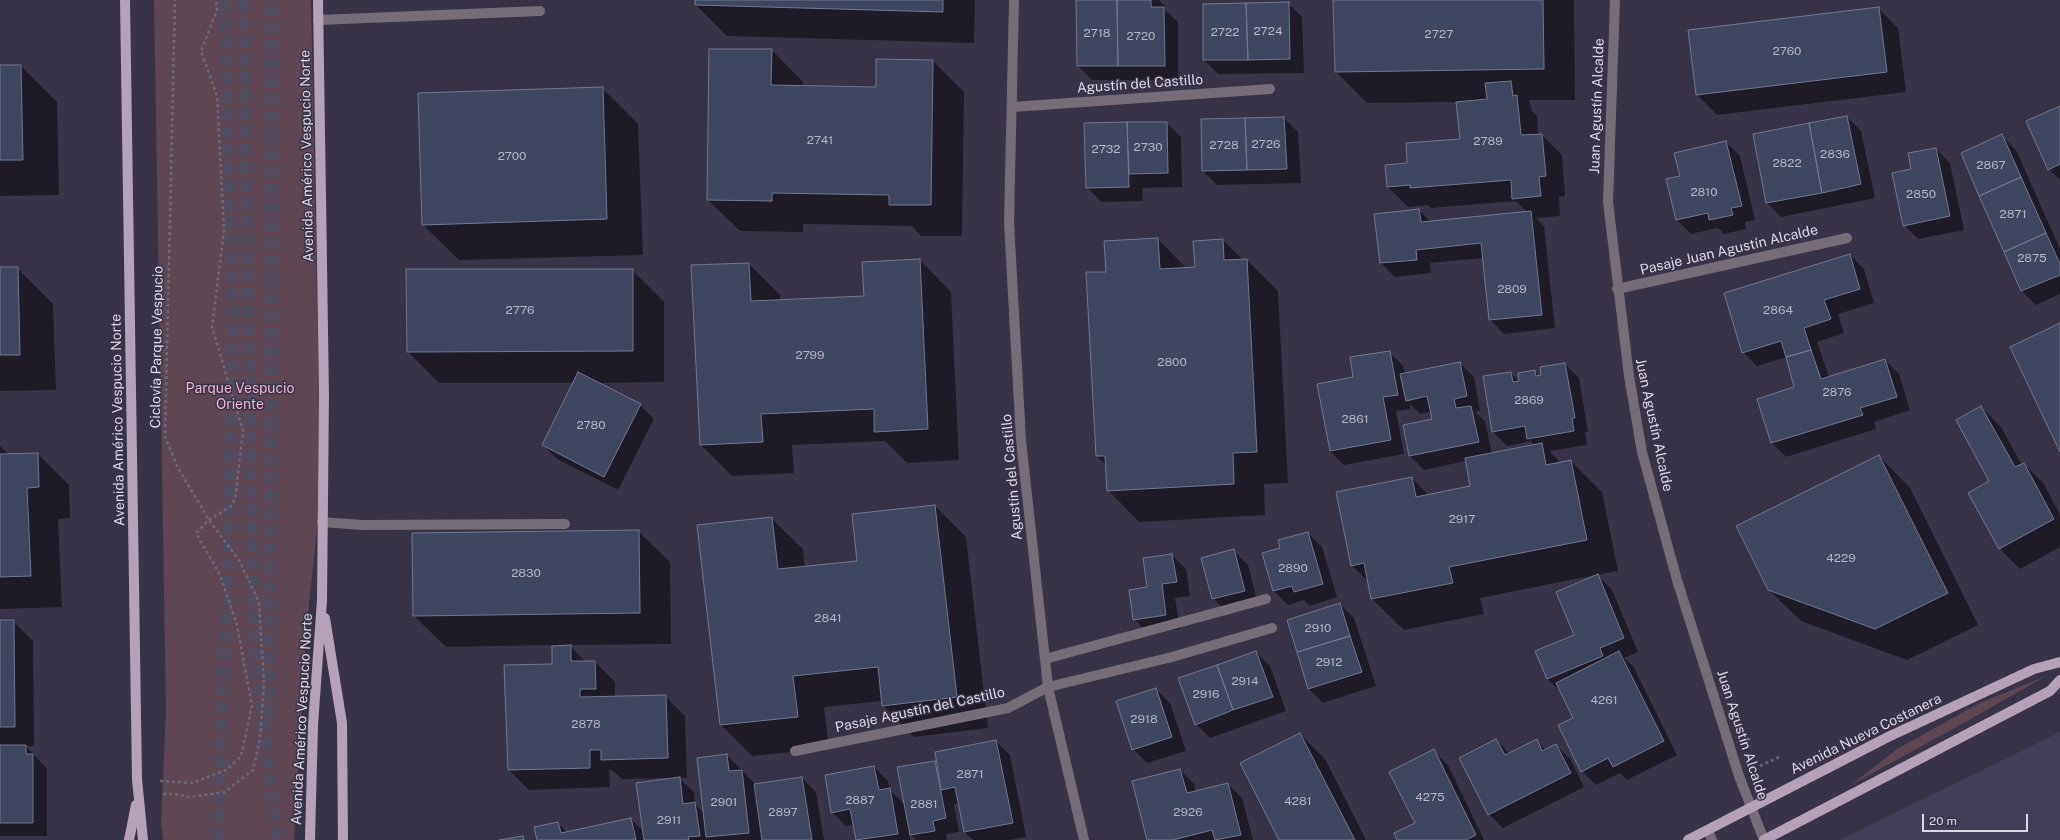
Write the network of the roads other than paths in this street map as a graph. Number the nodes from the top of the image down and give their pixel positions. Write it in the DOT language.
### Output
graph roads {
  1 [pos="125,0"];
  2 [pos="318,0"];
  3 [pos="1014,0"];
  4 [pos="1615,0"];
  5 [pos="540,11"];
  6 [pos="318,20"];
  7 [pos="1270,89"];
  8 [pos="1012,107"];
  9 [pos="1847,238"];
  10 [pos="1617,289"];
  11 [pos="322,522"];
  12 [pos="564,524"];
  13 [pos="1266,599"];
  14 [pos="322,600"];
  15 [pos="1272,628"];
  16 [pos="1045,659"];
  17 [pos="2060,662"];
  18 [pos="2060,680"];
  19 [pos="1048,687"];
  20 [pos="795,751"];
  21 [pos="138,796"];
  22 [pos="1751,808"];
  23 [pos="1710,835"];
  24 [pos="129,840"];
  25 [pos="143,840"];
  26 [pos="310,840"];
  27 [pos="342,840"];
  28 [pos="1084,840"];
  29 [pos="1688,840"];
  30 [pos="1764,840"];
  1 -- 21 [label="main road, Avenida Américo Vespucio Norte"];
  2 -- 6 [label="main road, Avenida Américo Vespucio Norte"];
  3 -- 8 [label="street, Agustín del Castillo"];
  4 -- 10 [label="street, Juan Agustín Alcalde"];
  5 -- 6 [label="street"];
  6 -- 11 [label="main road, Avenida Américo Vespucio Norte"];
  7 -- 8 [label="street, Agustín del Castillo"];
  8 -- 16 [label="street, Agustín del Castillo"];
  9 -- 10 [label="street, Pasaje Juan Agustín Alcalde"];
  10 -- 22 [label="street, Juan Agustín Alcalde"];
  11 -- 12 [label="street"];
  11 -- 14 [label="main road, Avenida Américo Vespucio Norte"];
  13 -- 16 [label="street"];
  14 -- 26 [label="main road, Avenida Américo Vespucio Norte"];
  14 -- 27 [label="main road, Avenida Américo Vespucio Norte"];
  15 -- 19 [label="street, Pasaje Agustín del Castillo"];
  16 -- 19 [label="street, Agustín del Castillo"];
  17 -- 22 [label="main road, Avenida Nueva Costanera"];
  18 -- 30 [label="main road"];
  19 -- 20 [label="street, Pasaje Agustín del Castillo"];
  19 -- 28 [label="street, Agustín del Castillo"];
  21 -- 24 [label="main road"];
  21 -- 25 [label="main road, Avenida Américo Vespucio Norte"];
  22 -- 23 [label="main road, Avenida Nueva Costanera"];
  22 -- 30 [label="street, Juan Agustín Alcalde"];
  23 -- 29 [label="main road, Avenida Nueva Costanera"];
}
